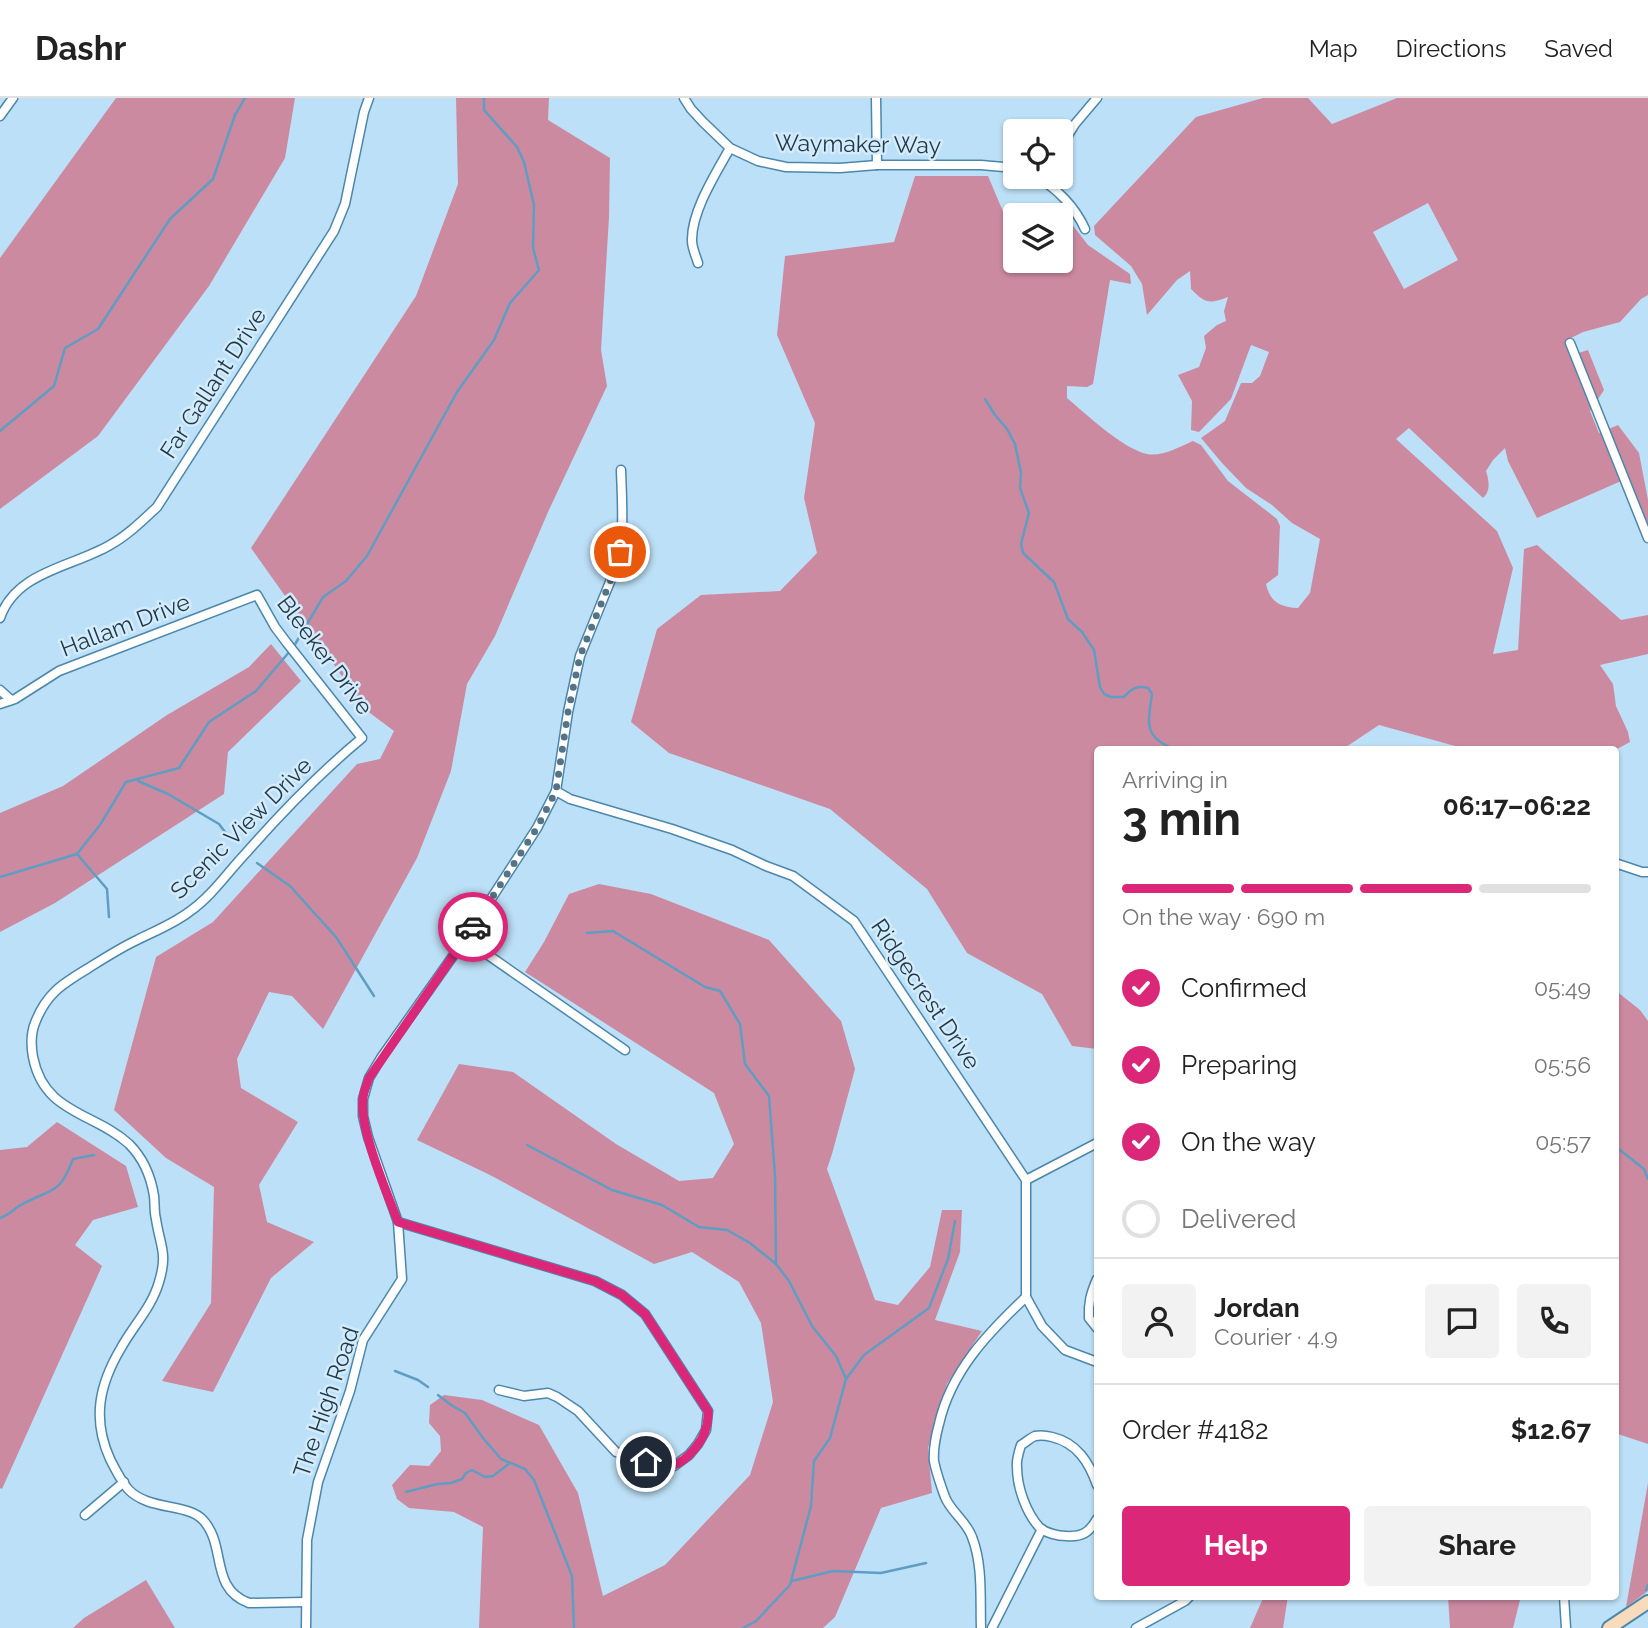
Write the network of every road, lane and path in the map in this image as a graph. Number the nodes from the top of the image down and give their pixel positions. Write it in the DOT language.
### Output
graph roads {
  1 [pos="13,98"];
  2 [pos="369,98"];
  3 [pos="684,98"];
  4 [pos="876,98"];
  5 [pos="1097,98"];
  6 [pos="0,116"];
  7 [pos="1073,127"];
  8 [pos="730,148"];
  9 [pos="877,165"];
  10 [pos="1003,167"];
  11 [pos="1054,189"];
  12 [pos="1085,229"];
  13 [pos="698,263"];
  14 [pos="1570,343"];
  15 [pos="621,470"];
  16 [pos="1648,538"];
  17 [pos="257,595"];
  18 [pos="0,618"];
  19 [pos="0,690"];
  20 [pos="11,700"];
  21 [pos="0,704"];
  22 [pos="362,738"];
  23 [pos="556,791"];
  24 [pos="1619,864"];
  25 [pos="1648,872"];
  26 [pos="466,939"];
  27 [pos="625,1050"];
  28 [pos="1094,1145"];
  29 [pos="1026,1180"];
  30 [pos="398,1222"];
  31 [pos="1094,1285"];
  32 [pos="1026,1297"];
  33 [pos="1094,1325"];
  34 [pos="1094,1361"];
  35 [pos="499,1390"];
  36 [pos="1094,1476"];
  37 [pos="124,1482"];
  38 [pos="85,1515"];
  39 [pos="1094,1523"];
  40 [pos="1042,1530"];
  41 [pos="1186,1600"];
  42 [pos="1564,1600"];
  43 [pos="305,1602"];
  44 [pos="1648,1602"];
  45 [pos="994,1624"];
  46 [pos="306,1628"];
  47 [pos="981,1628"];
  48 [pos="1136,1628"];
  49 [pos="1566,1628"];
  50 [pos="1609,1628"];
  1 -- 6 [label="street"];
  2 -- 18 [label="street, Far Gallant Drive"];
  3 -- 8 [label="street, Waymaker Way"];
  4 -- 9 [label="street"];
  5 -- 7 [label="street"];
  8 -- 9 [label="street, Waymaker Way"];
  8 -- 13 [label="street"];
  9 -- 10 [label="street, Waymaker Way"];
  11 -- 12 [label="street"];
  14 -- 16 [label="street"];
  15 -- 23 [label="street, The High Road"];
  17 -- 20 [label="street, Hallam Drive"];
  17 -- 22 [label="street, Bleeker Drive"];
  19 -- 20 [label="street"];
  20 -- 21 [label="street, Hallam Drive"];
  22 -- 37 [label="street, Scenic View Drive"];
  23 -- 26 [label="street, The High Road"];
  23 -- 29 [label="street, Ridgecrest Drive"];
  24 -- 25 [label="street"];
  26 -- 27 [label="street"];
  26 -- 30 [label="street, The High Road"];
  28 -- 29 [label="street"];
  29 -- 32 [label="street"];
  30 -- 35 [label="street"];
  30 -- 43 [label="street, The High Road"];
  31 -- 33 [label="street"];
  32 -- 34 [label="street"];
  32 -- 47 [label="street"];
  36 -- 40 [label="street"];
  37 -- 38 [label="street"];
  37 -- 43 [label="street, Scenic View Drive"];
  39 -- 40 [label="street"];
  40 -- 45 [label="street"];
  41 -- 48 [label="street"];
  42 -- 49 [label="street"];
  43 -- 46 [label="street, The High Road"];
  44 -- 50 [label="street"];
}
